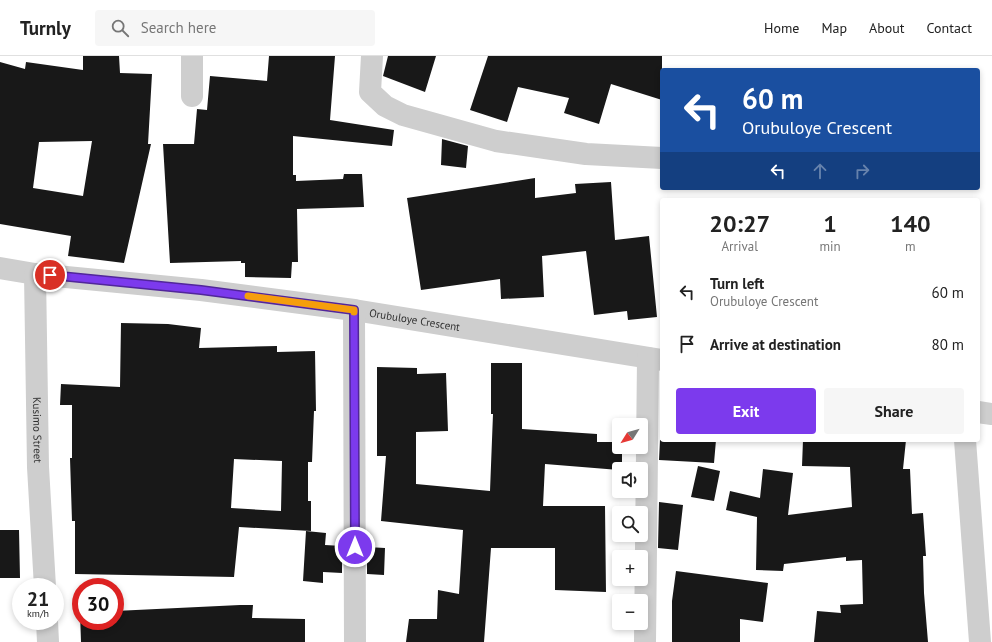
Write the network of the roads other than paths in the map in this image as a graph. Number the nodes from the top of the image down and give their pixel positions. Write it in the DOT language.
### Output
graph roads {
  1 [pos="192,56"];
  2 [pos="372,56"];
  3 [pos="192,96"];
  4 [pos="660,158"];
  5 [pos="0,268"];
  6 [pos="35,274"];
  7 [pos="354,310"];
  8 [pos="655,359"];
  9 [pos="980,412"];
  10 [pos="992,414"];
  11 [pos="965,442"];
  12 [pos="44,578"];
  13 [pos="47,630"];
  14 [pos="48,642"];
  15 [pos="355,642"];
  16 [pos="645,642"];
  17 [pos="980,642"];
  1 -- 3 [label="street"];
  2 -- 4 [label="street"];
  5 -- 6 [label="street, Orubuloye Crescent"];
  6 -- 7 [label="street, Orubuloye Crescent"];
  6 -- 12 [label="street, Kusimo Street"];
  7 -- 8 [label="street, Orubuloye Crescent"];
  7 -- 15 [label="street"];
  8 -- 16 [label="street"];
  9 -- 10 [label="street"];
  11 -- 17 [label="street"];
  13 -- 14 [label="street"];
}
